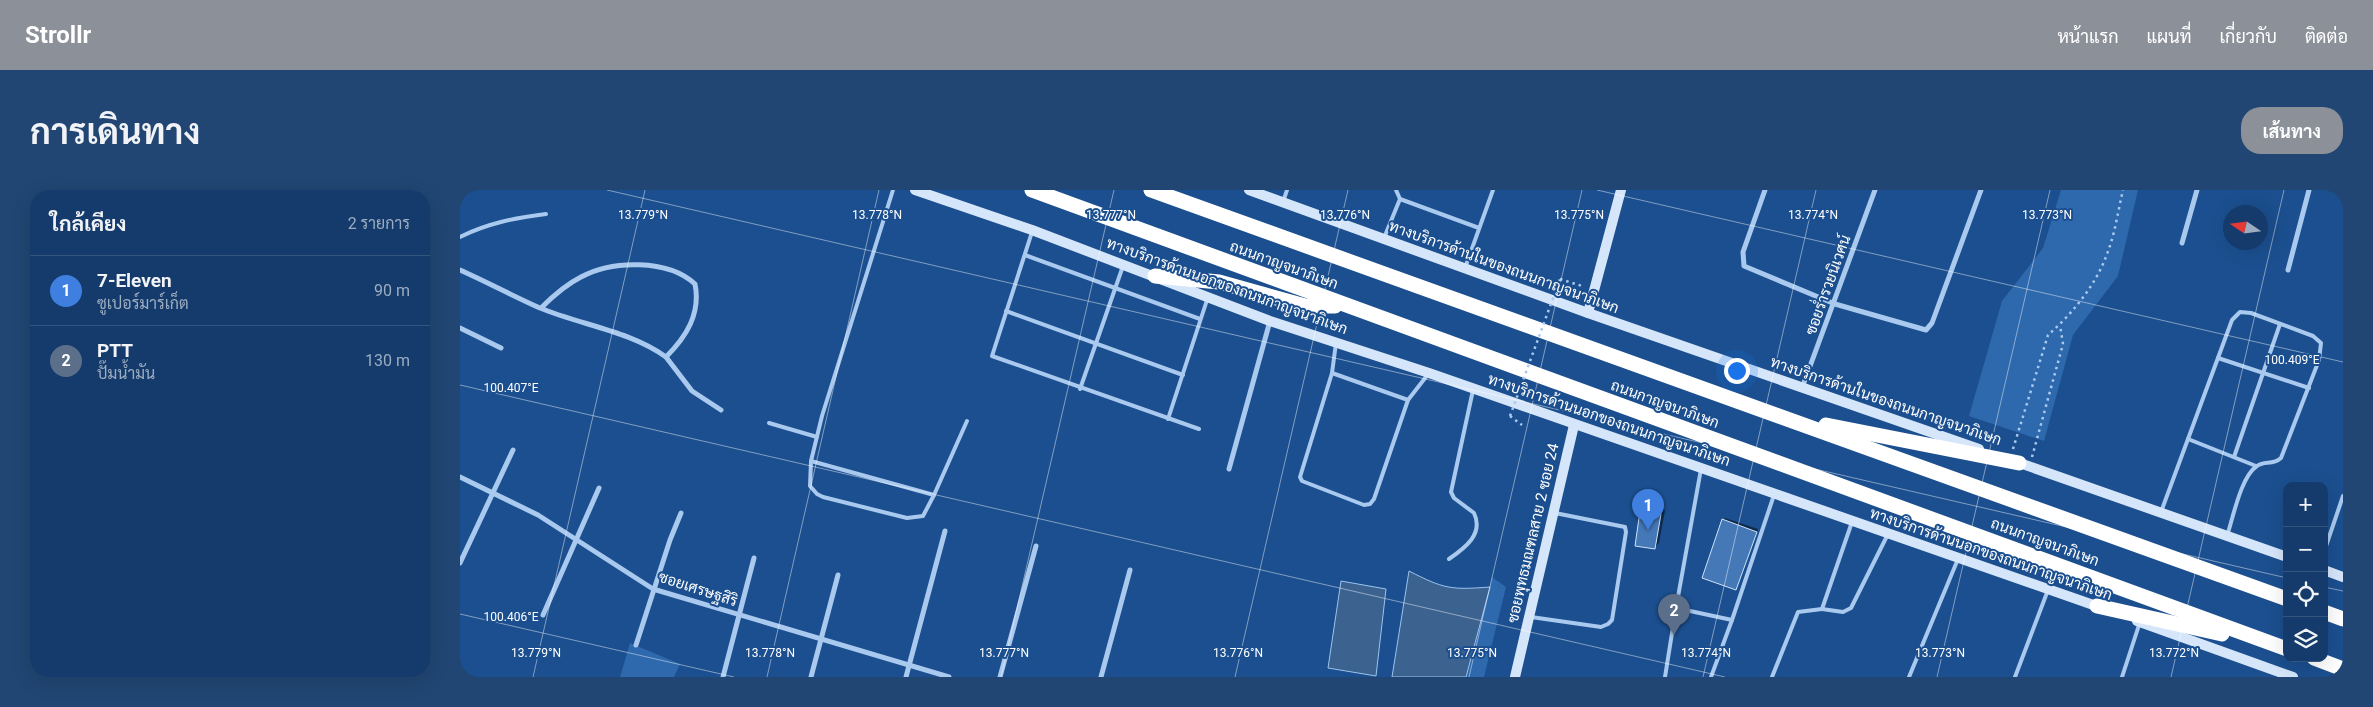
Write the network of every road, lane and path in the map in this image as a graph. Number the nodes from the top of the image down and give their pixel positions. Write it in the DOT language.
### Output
graph roads {
  1 [pos="893,190"];
  2 [pos="915,190"];
  3 [pos="1032,190"];
  4 [pos="1151,190"];
  5 [pos="1250,190"];
  6 [pos="1287,190"];
  7 [pos="1396,190"];
  8 [pos="1493,190"];
  9 [pos="1621,190"];
  10 [pos="1765,190"];
  11 [pos="1875,190"];
  12 [pos="1981,190"];
  13 [pos="2123,190"];
  14 [pos="2197,190"];
  15 [pos="2309,190"];
  16 [pos="1400,199"];
  17 [pos="1283,202"];
  18 [pos="546,214"];
  19 [pos="1479,228"];
  20 [pos="1032,230"];
  21 [pos="460,237"];
  22 [pos="1383,240"];
  23 [pos="2182,243"];
  24 [pos="1025,255"];
  25 [pos="1124,264"];
  26 [pos="1465,268"];
  27 [pos="460,270"];
  28 [pos="2288,270"];
  29 [pos="1155,276"];
  30 [pos="1582,286"];
  31 [pos="1115,288"];
  32 [pos="1208,297"];
  33 [pos="1835,304"];
  34 [pos="1342,305"];
  35 [pos="541,308"];
  36 [pos="1006,311"];
  37 [pos="1588,313"];
  38 [pos="1200,319"];
  39 [pos="1270,321"];
  40 [pos="2280,324"];
  41 [pos="2060,325"];
  42 [pos="460,328"];
  43 [pos="1097,342"];
  44 [pos="1336,342"];
  45 [pos="501,348"];
  46 [pos="666,357"];
  47 [pos="2218,358"];
  48 [pos="1332,373"];
  49 [pos="1429,373"];
  50 [pos="2263,373"];
  51 [pos="1183,375"];
  52 [pos="1802,388"];
  53 [pos="2308,388"];
  54 [pos="1080,389"];
  55 [pos="1474,390"];
  56 [pos="1408,400"];
  57 [pos="721,410"];
  58 [pos="1776,415"];
  59 [pos="1168,419"];
  60 [pos="967,421"];
  61 [pos="769,423"];
  62 [pos="1522,425"];
  63 [pos="1574,425"];
  64 [pos="1199,429"];
  65 [pos="817,437"];
  66 [pos="2188,439"];
  67 [pos="513,450"];
  68 [pos="2234,457"];
  69 [pos="811,461"];
  70 [pos="2020,463"];
  71 [pos="2256,466"];
  72 [pos="1701,468"];
  73 [pos="1229,469"];
  74 [pos="460,477"];
  75 [pos="599,488"];
  76 [pos="492,492"];
  77 [pos="1774,493"];
  78 [pos="934,495"];
  79 [pos="2343,496"];
  80 [pos="681,513"];
  81 [pos="1552,513"];
  82 [pos="2161,514"];
  83 [pos="1852,522"];
  84 [pos="945,531"];
  85 [pos="1888,534"];
  86 [pos="2227,537"];
  87 [pos="576,539"];
  88 [pos="2328,540"];
  89 [pos="1036,546"];
  90 [pos="2283,556"];
  91 [pos="754,558"];
  92 [pos="1449,559"];
  93 [pos="1958,559"];
  94 [pos="460,563"];
  95 [pos="1130,570"];
  96 [pos="2328,571"];
  97 [pos="838,574"];
  98 [pos="2343,576"];
  99 [pos="654,589"];
  100 [pos="2048,590"];
  101 [pos="2283,598"];
  102 [pos="2097,606"];
  103 [pos="1676,608"];
  104 [pos="1822,609"];
  105 [pos="2328,613"];
  106 [pos="543,615"];
  107 [pos="740,616"];
  108 [pos="1528,617"];
  109 [pos="2343,619"];
  110 [pos="1732,620"];
  111 [pos="2140,622"];
  112 [pos="821,640"];
  113 [pos="636,645"];
  114 [pos="2283,647"];
  115 [pos="2283,648"];
  116 [pos="2326,662"];
  117 [pos="908,665"];
  118 [pos="2343,668"];
  119 [pos="723,677"];
  120 [pos="811,677"];
  121 [pos="906,677"];
  122 [pos="949,677"];
  123 [pos="1000,677"];
  124 [pos="1101,677"];
  125 [pos="1515,677"];
  126 [pos="1665,677"];
  127 [pos="1711,677"];
  128 [pos="1772,677"];
  129 [pos="1909,677"];
  130 [pos="2015,677"];
  131 [pos="2122,677"];
  132 [pos="2293,677"];
  1 -- 65 [label="lane"];
  2 -- 20 [label="main road, ทางบริการด้านนอกของถนนกาญจนาภิเษก"];
  3 -- 34 [label="highway, ถนนกาญจนาภิเษก"];
  4 -- 58 [label="highway, ถนนกาญจนาภิเษก"];
  5 -- 17 [label="main road, ทางบริการด้านในของถนนกาญจนาภิเษก"];
  6 -- 17 [label="lane"];
  7 -- 16 [label="lane"];
  8 -- 19 [label="lane"];
  9 -- 37 [label="main road"];
  10 -- 33 [label="street"];
  11 -- 33 [label="street, ซอยร่ำรวยนิเวศน์"];
  12 -- 33 [label="street"];
  13 -- 41 [label="path"];
  14 -- 23 [label="street"];
  15 -- 28 [label="street"];
  16 -- 19 [label="lane"];
  16 -- 22 [label="lane"];
  17 -- 22 [label="main road, ทางบริการด้านในของถนนกาญจนาภิเษก"];
  18 -- 21 [label="lane"];
  19 -- 26 [label="lane"];
  20 -- 24 [label="lane"];
  20 -- 25 [label="main road, ทางบริการด้านนอกของถนนกาญจนาภิเษก"];
  22 -- 26 [label="main road, ทางบริการด้านในของถนนกาญจนาภิเษก"];
  24 -- 31 [label="lane"];
  24 -- 36 [label="lane"];
  25 -- 29 [label="main road, ทางบริการด้านนอกของถนนกาญจนาภิเษก"];
  25 -- 31 [label="lane"];
  26 -- 37 [label="main road, ทางบริการด้านในของถนนกาญจนาภิเษก"];
  27 -- 35 [label="street"];
  29 -- 32 [label="main road, ทางบริการด้านนอกของถนนกาญจนาภิเษก"];
  29 -- 34 [label="highway"];
  30 -- 62 [label="path, bridge"];
  31 -- 38 [label="lane"];
  31 -- 43 [label="lane"];
  32 -- 38 [label="lane"];
  32 -- 39 [label="main road, ทางบริการด้านนอกของถนนกาญจนาภิเษก"];
  33 -- 52 [label="street, ซอยร่ำรวยนิเวศน์"];
  34 -- 114 [label="highway, ถนนกาญจนาภิเษก"];
  35 -- 46 [label="street"];
  35 -- 46 [label="street"];
  36 -- 43 [label="lane"];
  36 -- 54 [label="lane"];
  37 -- 52 [label="main road, ทางบริการด้านในของถนนกาญจนาภิเษก"];
  38 -- 51 [label="lane"];
  39 -- 44 [label="main road, ทางบริการด้านนอกของถนนกาญจนาภิเษก"];
  39 -- 73 [label="street"];
  40 -- 47 [label="lane"];
  40 -- 50 [label="lane"];
  40 -- 53 [label="lane"];
  41 -- 70 [label="path"];
  41 -- 70 [label="path"];
  42 -- 45 [label="street"];
  43 -- 51 [label="lane"];
  43 -- 54 [label="lane"];
  44 -- 48 [label="lane"];
  44 -- 49 [label="main road, ทางบริการด้านนอกของถนนกาญจนาภิเษก"];
  46 -- 57 [label="street"];
  47 -- 50 [label="lane"];
  47 -- 66 [label="lane"];
  48 -- 56 [label="lane"];
  48 -- 56 [label="lane"];
  49 -- 55 [label="main road, ทางบริการด้านนอกของถนนกาญจนาภิเษก"];
  49 -- 56 [label="lane"];
  50 -- 53 [label="lane"];
  50 -- 68 [label="lane"];
  51 -- 59 [label="lane"];
  52 -- 70 [label="main road, ทางบริการด้านในของถนนกาญจนาภิเษก"];
  53 -- 71 [label="lane"];
  54 -- 59 [label="lane"];
  55 -- 63 [label="main road, ทางบริการด้านนอกของถนนกาญจนาภิเษก"];
  55 -- 92 [label="lane"];
  58 -- 70 [label="highway"];
  58 -- 101 [label="highway, ถนนกาญจนาภิเษก"];
  59 -- 64 [label="lane"];
  60 -- 78 [label="lane"];
  61 -- 65 [label="lane"];
  63 -- 72 [label="main road, ทางบริการด้านนอกของถนนกาญจนาภิเษก"];
  63 -- 81 [label="main road, ซอยพุทธมณฑลสาย 2 ซอย 24"];
  65 -- 69 [label="lane"];
  66 -- 68 [label="lane"];
  66 -- 82 [label="lane"];
  67 -- 76 [label="street"];
  68 -- 71 [label="lane"];
  69 -- 78 [label="lane"];
  69 -- 78 [label="lane"];
  70 -- 82 [label="main road, ทางบริการด้านในของถนนกาญจนาภิเษก"];
  71 -- 86 [label="lane"];
  72 -- 77 [label="main road, ทางบริการด้านนอกของถนนกาญจนาภิเษก"];
  72 -- 103 [label="lane"];
  74 -- 76 [label="street, ซอยเศรษฐสิริ"];
  75 -- 87 [label="street"];
  76 -- 87 [label="street, ซอยเศรษฐสิริ"];
  76 -- 94 [label="street"];
  77 -- 83 [label="main road, ทางบริการด้านนอกของถนนกาญจนาภิเษก"];
  77 -- 110 [label="lane"];
  79 -- 88 [label="lane"];
  80 -- 99 [label="street"];
  81 -- 108 [label="main road, ซอยพุทธมณฑลสาย 2 ซอย 24"];
  81 -- 108 [label="lane"];
  82 -- 86 [label="main road, ทางบริการด้านในของถนนกาญจนาภิเษก"];
  83 -- 85 [label="main road, ทางบริการด้านนอกของถนนกาญจนาภิเษก"];
  83 -- 104 [label="lane"];
  84 -- 117 [label="street"];
  85 -- 93 [label="main road, ทางบริการด้านนอกของถนนกาญจนาภิเษก"];
  85 -- 104 [label="lane"];
  86 -- 90 [label="main road, ทางบริการด้านในของถนนกาญจนาภิเษก"];
  87 -- 99 [label="street, ซอยเศรษฐสิริ"];
  87 -- 106 [label="street"];
  89 -- 123 [label="street"];
  91 -- 107 [label="street"];
  93 -- 100 [label="main road, ทางบริการด้านนอกของถนนกาญจนาภิเษก"];
  93 -- 129 [label="lane"];
  95 -- 124 [label="street"];
  96 -- 98 [label="main road"];
  97 -- 112 [label="street"];
  99 -- 107 [label="street, ซอยเศรษฐสิริ"];
  99 -- 113 [label="street"];
  100 -- 102 [label="main road, ทางบริการด้านนอกของถนนกาญจนาภิเษก"];
  100 -- 130 [label="lane"];
  102 -- 111 [label="main road, ทางบริการด้านนอกของถนนกาญจนาภิเษก"];
  102 -- 115 [label="highway"];
  103 -- 110 [label="lane"];
  103 -- 126 [label="lane"];
  104 -- 128 [label="lane"];
  105 -- 109 [label="highway"];
  107 -- 112 [label="street, ซอยเศรษฐสิริ"];
  107 -- 119 [label="street"];
  108 -- 125 [label="main road, ซอยพุทธมณฑลสาย 2 ซอย 24"];
  110 -- 127 [label="lane"];
  111 -- 131 [label="lane"];
  111 -- 132 [label="main road, ทางบริการด้านนอกของถนนกาญจนาภิเษก"];
  112 -- 117 [label="street, ซอยเศรษฐสิริ"];
  112 -- 120 [label="street"];
  116 -- 118 [label="highway"];
  117 -- 121 [label="street"];
  117 -- 122 [label="street, ซอยเศรษฐสิริ"];
}
